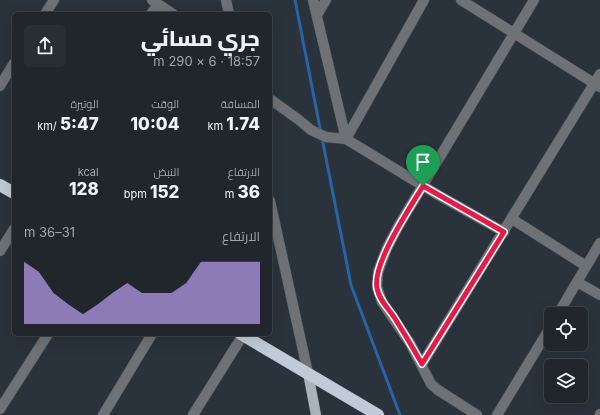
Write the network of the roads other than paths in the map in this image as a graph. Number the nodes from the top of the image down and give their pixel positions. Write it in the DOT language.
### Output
graph roads {
  1 [pos="54,0"];
  2 [pos="226,0"];
  3 [pos="313,0"];
  4 [pos="326,0"];
  5 [pos="424,0"];
  6 [pos="460,0"];
  7 [pos="534,0"];
  8 [pos="155,2"];
  9 [pos="46,12"];
  10 [pos="152,12"];
  11 [pos="170,12"];
  12 [pos="229,12"];
  13 [pos="317,15"];
  14 [pos="514,34"];
  15 [pos="12,67"];
  16 [pos="600,74"];
  17 [pos="597,85"];
  18 [pos="0,86"];
  19 [pos="272,100"];
  20 [pos="346,139"];
  21 [pos="0,185"];
  22 [pos="423,186"];
  23 [pos="12,192"];
  24 [pos="272,210"];
  25 [pos="512,219"];
  26 [pos="504,232"];
  27 [pos="12,233"];
  28 [pos="600,243"];
  29 [pos="0,251"];
  30 [pos="586,266"];
  31 [pos="577,282"];
  32 [pos="600,295"];
  33 [pos="562,307"];
  34 [pos="47,336"];
  35 [pos="151,336"];
  36 [pos="241,336"];
  37 [pos="245,336"];
  38 [pos="544,338"];
  39 [pos="422,364"];
  40 [pos="308,374"];
  41 [pos="0,409"];
  42 [pos="103,415"];
  43 [pos="193,415"];
  44 [pos="316,415"];
  45 [pos="378,415"];
  46 [pos="477,415"];
  47 [pos="497,415"];
  1 -- 9 [label="street"];
  2 -- 12 [label="street"];
  3 -- 13 [label="street"];
  4 -- 13 [label="street"];
  5 -- 20 [label="street"];
  6 -- 14 [label="street"];
  7 -- 14 [label="street"];
  8 -- 10 [label="street"];
  8 -- 11 [label="street"];
  13 -- 20 [label="street"];
  14 -- 17 [label="street"];
  14 -- 22 [label="street"];
  15 -- 18 [label="street"];
  16 -- 17 [label="street"];
  17 -- 25 [label="street"];
  19 -- 20 [label="street"];
  20 -- 22 [label="street"];
  21 -- 23 [label="highway"];
  22 -- 26 [label="street"];
  22 -- 39 [label="street"];
  24 -- 40 [label="street"];
  25 -- 26 [label="street"];
  25 -- 30 [label="street"];
  26 -- 39 [label="street"];
  27 -- 29 [label="street"];
  28 -- 30 [label="street"];
  30 -- 31 [label="street"];
  31 -- 32 [label="street"];
  31 -- 33 [label="street"];
  34 -- 41 [label="street"];
  35 -- 42 [label="street"];
  36 -- 43 [label="street"];
  37 -- 40 [label="highway"];
  38 -- 47 [label="street"];
  39 -- 46 [label="street"];
  40 -- 44 [label="main road"];
  40 -- 45 [label="highway"];
}
